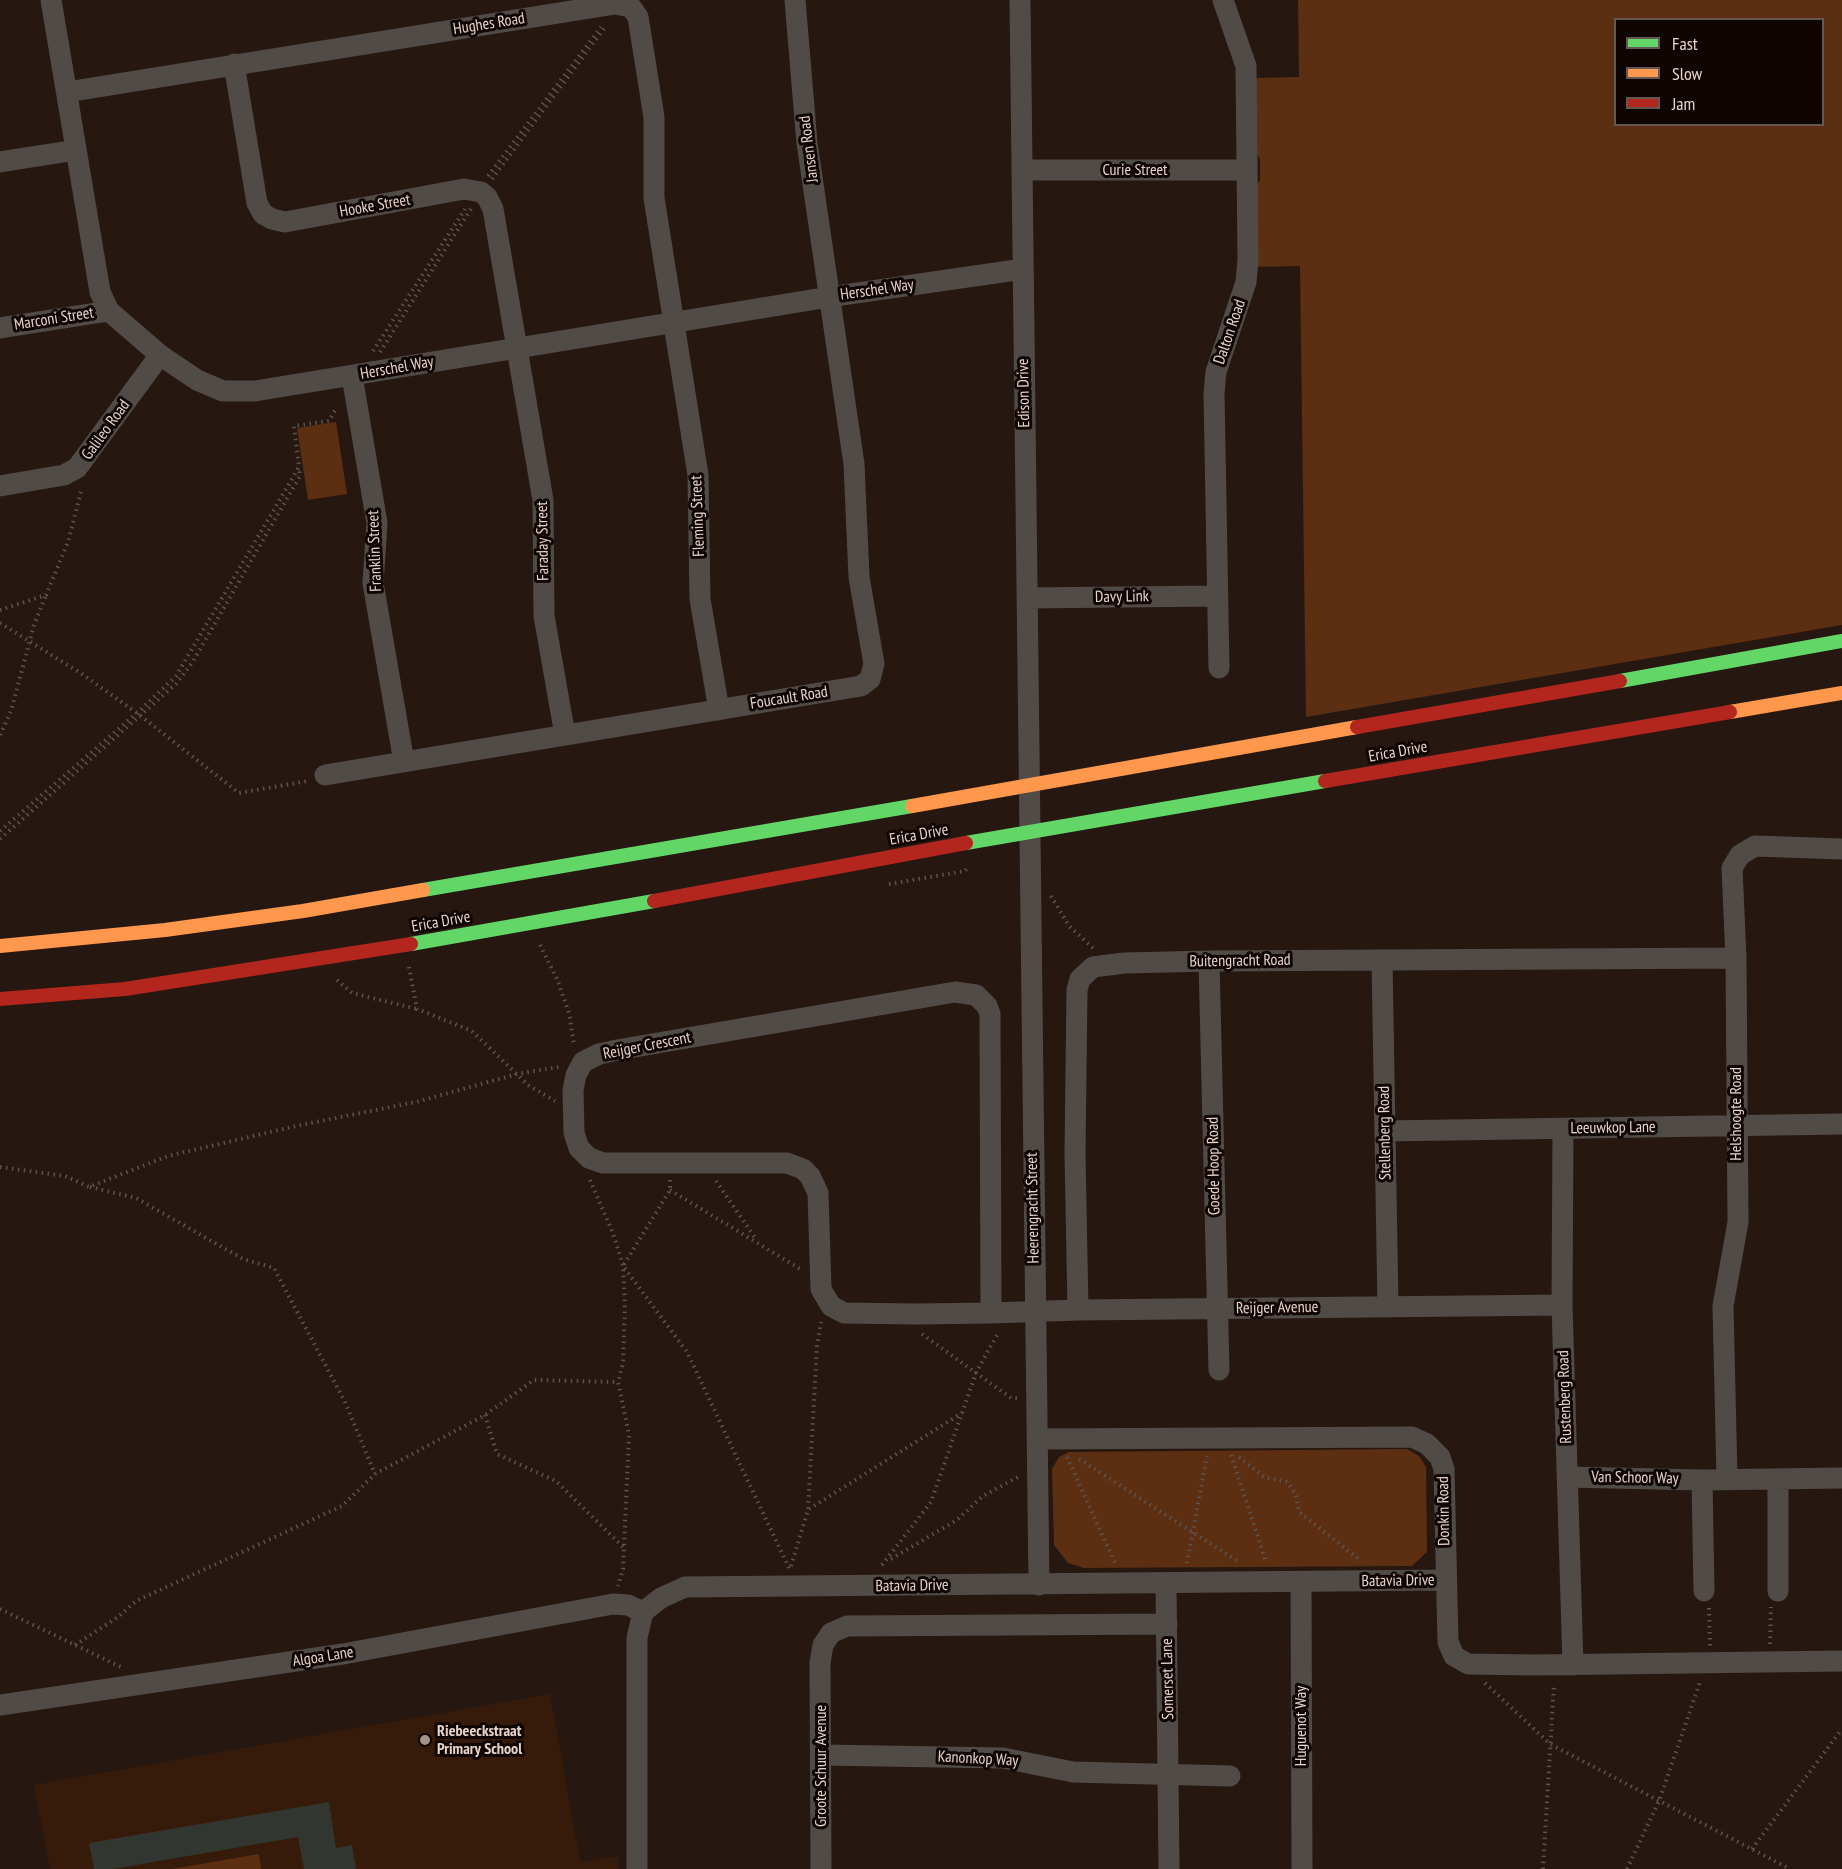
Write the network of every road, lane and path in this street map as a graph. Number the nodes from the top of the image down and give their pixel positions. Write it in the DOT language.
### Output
graph roads {
  1 [pos="51,0"];
  2 [pos="795,0"];
  3 [pos="1020,0"];
  4 [pos="1223,0"];
  5 [pos="608,20"];
  6 [pos="234,64"];
  7 [pos="67,92"];
  8 [pos="76,150"];
  9 [pos="0,162"];
  10 [pos="1022,170"];
  11 [pos="1247,170"];
  12 [pos="485,186"];
  13 [pos="1023,269"];
  14 [pos="829,297"];
  15 [pos="109,311"];
  16 [pos="673,323"];
  17 [pos="0,328"];
  18 [pos="518,348"];
  19 [pos="160,355"];
  20 [pos="371,355"];
  21 [pos="374,361"];
  22 [pos="352,376"];
  23 [pos="338,405"];
  24 [pos="77,468"];
  25 [pos="0,486"];
  26 [pos="46,595"];
  27 [pos="1217,596"];
  28 [pos="1027,598"];
  29 [pos="0,609"];
  30 [pos="0,623"];
  31 [pos="1842,640"];
  32 [pos="29,644"];
  33 [pos="1219,668"];
  34 [pos="1842,693"];
  35 [pos="719,710"];
  36 [pos="139,715"];
  37 [pos="0,735"];
  38 [pos="565,735"];
  39 [pos="404,762"];
  40 [pos="325,775"];
  41 [pos="1029,785"];
  42 [pos="0,831"];
  43 [pos="1030,831"];
  44 [pos="0,839"];
  45 [pos="1842,849"];
  46 [pos="1049,889"];
  47 [pos="540,945"];
  48 [pos="0,946"];
  49 [pos="1736,958"];
  50 [pos="1382,960"];
  51 [pos="1209,961"];
  52 [pos="1109,965"];
  53 [pos="409,967"];
  54 [pos="337,980"];
  55 [pos="0,999"];
  56 [pos="417,1009"];
  57 [pos="583,1062"];
  58 [pos="517,1074"];
  59 [pos="573,1102"];
  60 [pos="1842,1124"];
  61 [pos="1736,1126"];
  62 [pos="1563,1129"];
  63 [pos="1384,1131"];
  64 [pos="589,1158"];
  65 [pos="670,1163"];
  66 [pos="711,1163"];
  67 [pos="0,1167"];
  68 [pos="89,1187"];
  69 [pos="670,1190"];
  70 [pos="758,1242"];
  71 [pos="622,1266"];
  72 [pos="820,1273"];
  73 [pos="825,1300"];
  74 [pos="1563,1305"];
  75 [pos="1388,1307"];
  76 [pos="1217,1309"];
  77 [pos="1078,1310"];
  78 [pos="1035,1311"];
  79 [pos="997,1313"];
  80 [pos="916,1314"];
  81 [pos="1219,1370"];
  82 [pos="976,1372"];
  83 [pos="618,1382"];
  84 [pos="1036,1399"];
  85 [pos="962,1413"];
  86 [pos="485,1415"];
  87 [pos="1210,1437"];
  88 [pos="1036,1439"];
  89 [pos="1066,1448"];
  90 [pos="375,1474"];
  91 [pos="1037,1476"];
  92 [pos="1568,1477"];
  93 [pos="1727,1478"];
  94 [pos="1841,1478"];
  95 [pos="1778,1479"];
  96 [pos="1702,1480"];
  97 [pos="808,1510"];
  98 [pos="1192,1533"];
  99 [pos="624,1548"];
  100 [pos="888,1561"];
  101 [pos="1253,1576"];
  102 [pos="1446,1580"];
  103 [pos="1369,1581"];
  104 [pos="1301,1582"];
  105 [pos="1121,1583"];
  106 [pos="1176,1583"];
  107 [pos="1039,1585"];
  108 [pos="856,1587"];
  109 [pos="1704,1591"];
  110 [pos="1778,1591"];
  111 [pos="613,1604"];
  112 [pos="0,1609"];
  113 [pos="644,1612"];
  114 [pos="1167,1624"];
  115 [pos="75,1645"];
  116 [pos="1842,1661"];
  117 [pos="1462,1662"];
  118 [pos="1771,1662"];
  119 [pos="1706,1663"];
  120 [pos="1564,1665"];
  121 [pos="150,1683"];
  122 [pos="0,1706"];
  123 [pos="1842,1729"];
  124 [pos="1550,1744"];
  125 [pos="822,1755"];
  126 [pos="1169,1774"];
  127 [pos="1230,1776"];
  128 [pos="1659,1801"];
  129 [pos="1752,1849"];
  130 [pos="637,1869"];
  131 [pos="822,1869"];
  132 [pos="1169,1869"];
  133 [pos="1302,1869"];
  134 [pos="1543,1869"];
  135 [pos="1627,1869"];
  136 [pos="1790,1869"];
  1 -- 7 [label="street, Herschel Way"];
  2 -- 14 [label="street, Jansen Road"];
  3 -- 10 [label="street, Edison Drive"];
  4 -- 11 [label="street, Dalton Road"];
  5 -- 12 [label="path"];
  6 -- 7 [label="street, Hughes Road"];
  6 -- 16 [label="street, Hughes Road"];
  6 -- 18 [label="street, Hooke Street"];
  7 -- 8 [label="street, Herschel Way"];
  8 -- 9 [label="street"];
  8 -- 15 [label="street, Herschel Way"];
  10 -- 11 [label="street, Curie Street"];
  10 -- 13 [label="street, Edison Drive"];
  11 -- 27 [label="street, Dalton Road"];
  13 -- 14 [label="street, Herschel Way"];
  13 -- 28 [label="street, Edison Drive"];
  14 -- 16 [label="street, Herschel Way"];
  14 -- 35 [label="street, Foucault Road"];
  15 -- 17 [label="street, Marconi Street"];
  15 -- 19 [label="street, Herschel Way"];
  16 -- 18 [label="street, Herschel Way"];
  16 -- 35 [label="street, Fleming Street"];
  18 -- 22 [label="street, Herschel Way"];
  18 -- 38 [label="street, Faraday Street"];
  19 -- 22 [label="street, Herschel Way"];
  19 -- 24 [label="street, Galileo Road"];
  20 -- 21 [label="path"];
  22 -- 39 [label="street, Franklin Street"];
  23 -- 36 [label="path"];
  24 -- 25 [label="street, Galileo Road"];
  24 -- 26 [label="path"];
  26 -- 29 [label="path"];
  26 -- 32 [label="path"];
  27 -- 28 [label="street, Davy Link"];
  27 -- 33 [label="street, Dalton Road"];
  28 -- 41 [label="street, Edison Drive"];
  30 -- 32 [label="path"];
  31 -- 41 [label="main road, Erica Drive"];
  32 -- 36 [label="path"];
  32 -- 37 [label="path"];
  34 -- 43 [label="main road, Erica Drive"];
  35 -- 38 [label="street, Foucault Road"];
  36 -- 40 [label="path"];
  36 -- 42 [label="path"];
  36 -- 44 [label="path"];
  38 -- 39 [label="street, Foucault Road"];
  39 -- 40 [label="street, Foucault Road"];
  41 -- 43 [label="street, Heerengracht Street"];
  41 -- 48 [label="main road, Erica Drive"];
  43 -- 55 [label="main road, Erica Drive"];
  43 -- 78 [label="street, Heerengracht Street"];
  45 -- 49 [label="street, Helshoogte Road"];
  46 -- 52 [label="path"];
  47 -- 57 [label="path"];
  49 -- 50 [label="street, Buitengracht Road"];
  49 -- 61 [label="street, Helshoogte Road"];
  50 -- 51 [label="street, Buitengracht Road"];
  50 -- 63 [label="street, Stellenberg Road"];
  51 -- 52 [label="street, Buitengracht Road"];
  51 -- 76 [label="street, Goede Hoop Road"];
  52 -- 77 [label="street, Buitengracht Road"];
  53 -- 56 [label="path"];
  54 -- 56 [label="path"];
  56 -- 58 [label="path"];
  57 -- 58 [label="path"];
  57 -- 59 [label="street, Reijger Crescent"];
  57 -- 79 [label="street, Reijger Crescent"];
  58 -- 59 [label="path"];
  58 -- 68 [label="path"];
  59 -- 64 [label="street, Reijger Crescent"];
  60 -- 61 [label="street, Leeuwkop Lane"];
  61 -- 62 [label="street, Leeuwkop Lane"];
  61 -- 93 [label="street, Helshoogte Road"];
  62 -- 63 [label="street, Leeuwkop Lane"];
  62 -- 74 [label="street, Rustenberg Road"];
  63 -- 75 [label="street, Stellenberg Road"];
  64 -- 65 [label="street"];
  64 -- 71 [label="path"];
  65 -- 66 [label="street"];
  65 -- 69 [label="path"];
  66 -- 70 [label="path"];
  66 -- 72 [label="street"];
  67 -- 68 [label="path"];
  68 -- 90 [label="path"];
  69 -- 70 [label="path"];
  69 -- 71 [label="path"];
  70 -- 72 [label="path"];
  71 -- 83 [label="path"];
  71 -- 97 [label="path"];
  72 -- 73 [label="street"];
  73 -- 80 [label="street"];
  73 -- 97 [label="path"];
  74 -- 75 [label="street, Reijger Avenue"];
  74 -- 92 [label="street, Rustenberg Road"];
  75 -- 76 [label="street, Reijger Avenue"];
  76 -- 77 [label="street, Reijger Avenue"];
  76 -- 81 [label="street, Goede Hoop Road"];
  77 -- 78 [label="street, Reijger Avenue"];
  78 -- 79 [label="street, Reijger Avenue"];
  78 -- 84 [label="street, Heerengracht Street"];
  79 -- 80 [label="street"];
  79 -- 82 [label="path"];
  80 -- 82 [label="path"];
  82 -- 84 [label="path"];
  82 -- 85 [label="path"];
  83 -- 86 [label="path"];
  83 -- 99 [label="path"];
  84 -- 88 [label="street, Heerengracht Street"];
  85 -- 97 [label="path"];
  85 -- 100 [label="path"];
  86 -- 90 [label="path"];
  86 -- 99 [label="path"];
  87 -- 89 [label="street, Donkin Road"];
  87 -- 98 [label="path"];
  87 -- 102 [label="street, Donkin Road"];
  88 -- 89 [label="street, Donkin Road"];
  88 -- 91 [label="street, Heerengracht Street"];
  89 -- 98 [label="path"];
  89 -- 105 [label="path"];
  90 -- 115 [label="path"];
  91 -- 100 [label="path"];
  91 -- 107 [label="street, Heerengracht Street"];
  92 -- 96 [label="street, Van Schoor Way"];
  92 -- 120 [label="street, Rustenberg Road"];
  93 -- 95 [label="street, Van Schoor Way"];
  93 -- 96 [label="street, Van Schoor Way"];
  94 -- 95 [label="street, Van Schoor Way"];
  95 -- 110 [label="street"];
  96 -- 109 [label="street, Van Schoor Way"];
  98 -- 101 [label="path"];
  98 -- 106 [label="path"];
  99 -- 111 [label="path"];
  100 -- 108 [label="path"];
  101 -- 103 [label="path"];
  101 -- 104 [label="street, Batavia Drive"];
  101 -- 106 [label="street, Batavia Drive"];
  102 -- 103 [label="street, Batavia Drive"];
  102 -- 117 [label="street, Donkin Road"];
  103 -- 104 [label="street, Batavia Drive"];
  104 -- 133 [label="street, Huguenot Way"];
  105 -- 106 [label="street, Batavia Drive"];
  105 -- 107 [label="street, Batavia Drive"];
  106 -- 114 [label="street, Somerset Lane"];
  107 -- 108 [label="street, Batavia Drive"];
  108 -- 113 [label="street, Batavia Drive"];
  109 -- 119 [label="path"];
  110 -- 118 [label="path"];
  111 -- 113 [label="street, Algoa Lane"];
  111 -- 121 [label="street, Algoa Lane"];
  112 -- 115 [label="path"];
  113 -- 130 [label="street"];
  114 -- 125 [label="street, Groote Schuur Avenue"];
  114 -- 126 [label="street, Somerset Lane"];
  115 -- 121 [label="path"];
  116 -- 118 [label="street"];
  117 -- 120 [label="street"];
  117 -- 124 [label="path"];
  118 -- 119 [label="street"];
  119 -- 120 [label="street"];
  119 -- 128 [label="path"];
  120 -- 124 [label="path"];
  121 -- 122 [label="street, Algoa Lane"];
  123 -- 129 [label="path"];
  124 -- 128 [label="path"];
  124 -- 134 [label="path"];
  125 -- 126 [label="street, Kanonkop Way"];
  125 -- 131 [label="street, Groote Schuur Avenue"];
  126 -- 127 [label="street"];
  126 -- 132 [label="street, Somerset Lane"];
  128 -- 129 [label="path"];
  128 -- 135 [label="path"];
  129 -- 136 [label="path"];
}
